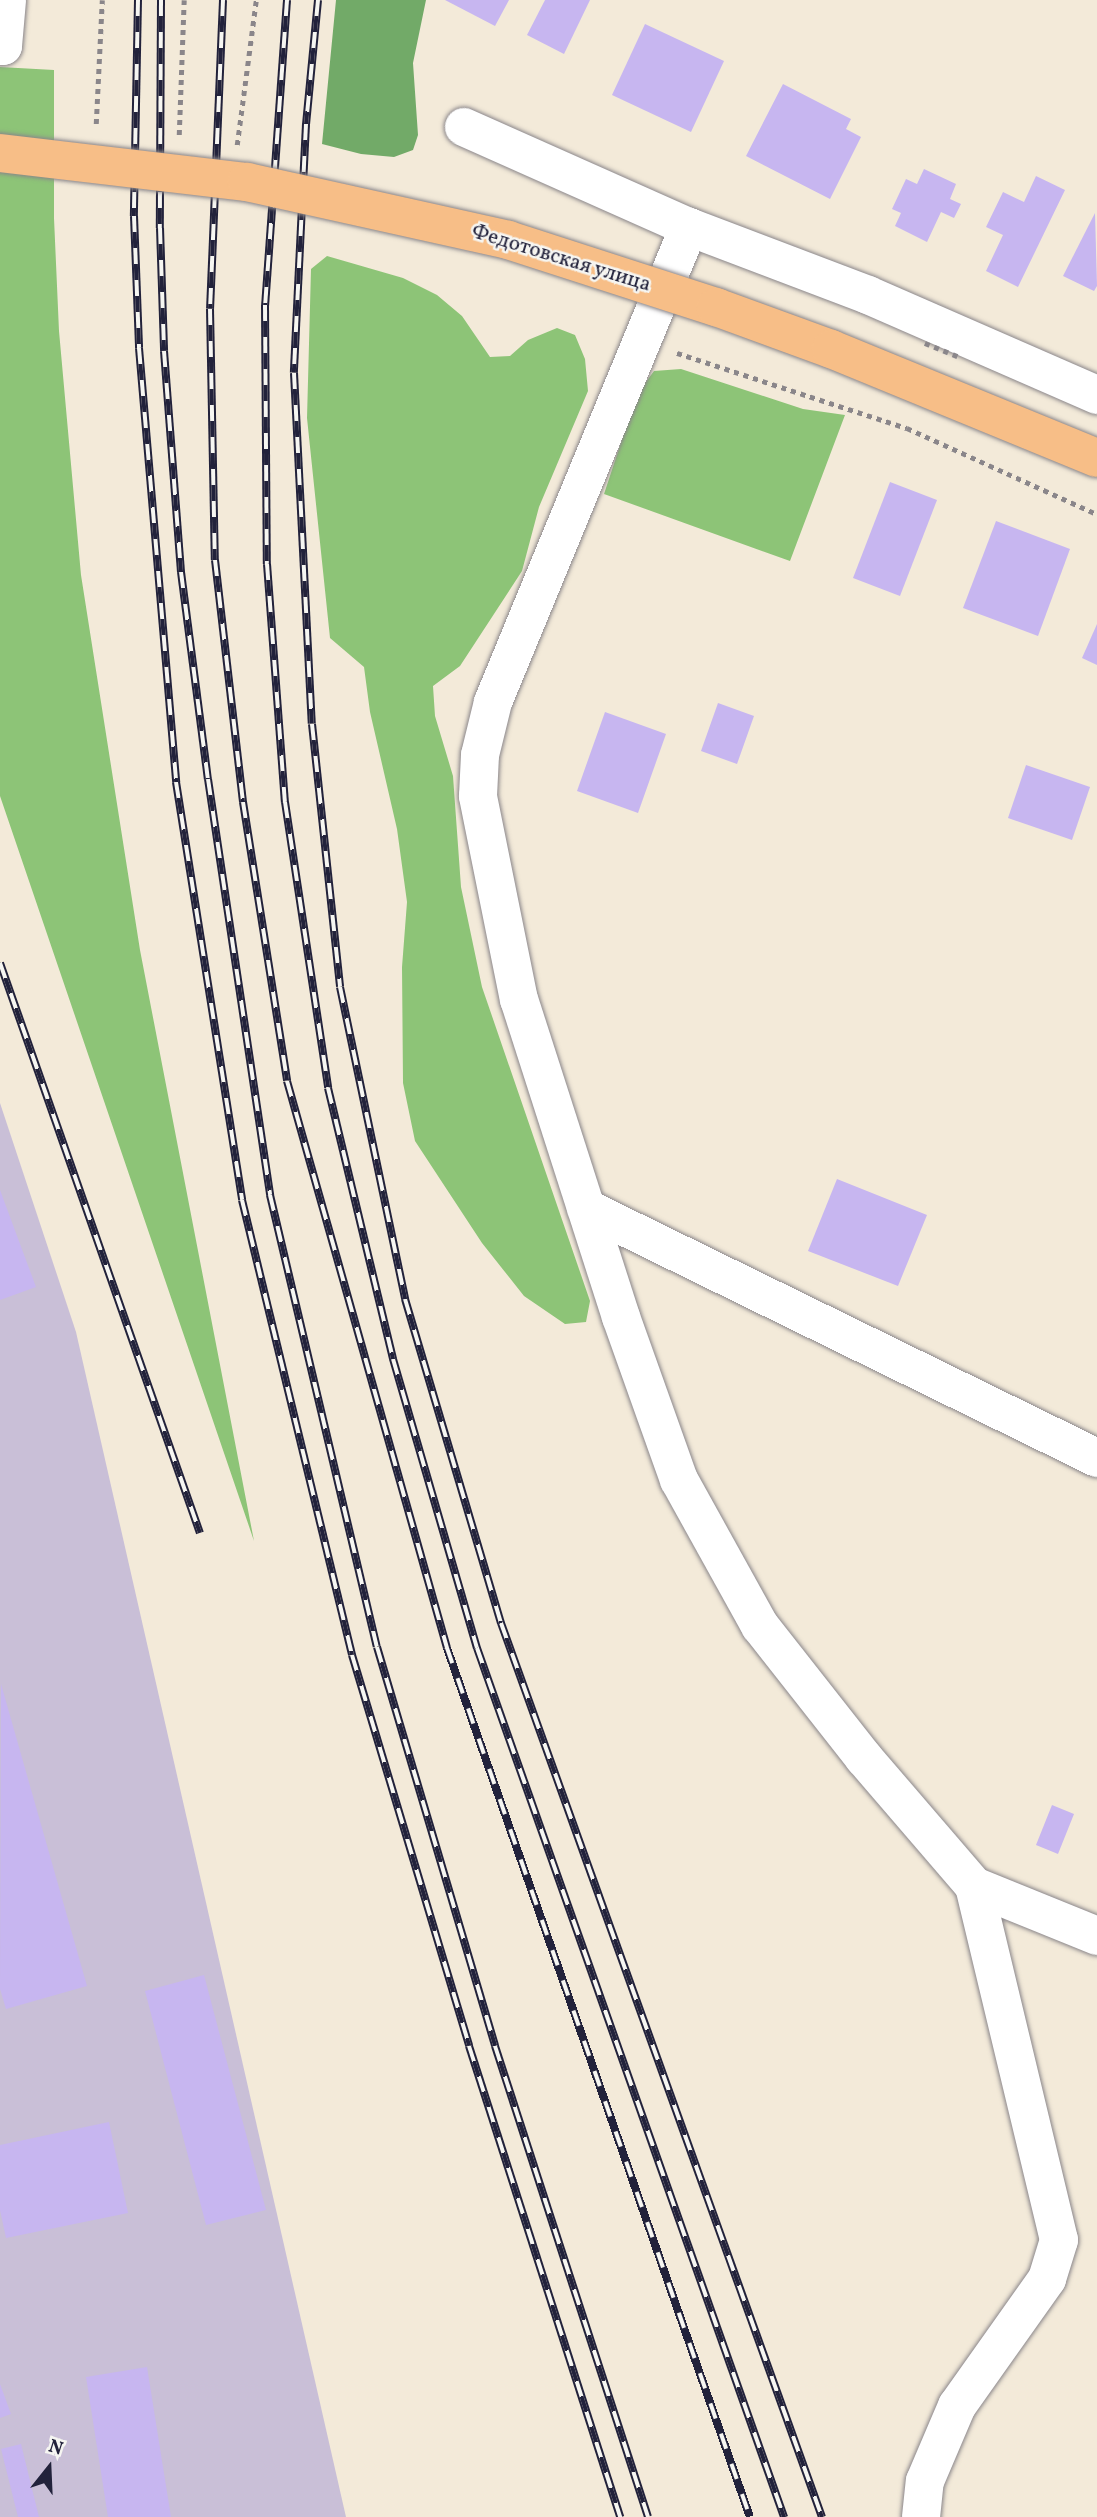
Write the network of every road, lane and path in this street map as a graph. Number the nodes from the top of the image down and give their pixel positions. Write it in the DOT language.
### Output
graph roads {
  1 [pos="7,0"];
  2 [pos="102,0"];
  3 [pos="184,0"];
  4 [pos="256,0"];
  5 [pos="0,46"];
  6 [pos="96,124"];
  7 [pos="464,127"];
  8 [pos="179,135"];
  9 [pos="237,145"];
  10 [pos="0,153"];
  11 [pos="689,227"];
  12 [pos="641,342"];
  13 [pos="1097,395"];
  14 [pos="1097,458"];
  15 [pos="1097,514"];
  16 [pos="586,1208"];
  17 [pos="1097,1458"];
  18 [pos="974,1886"];
  19 [pos="1097,1936"];
  20 [pos="921,2517"];
  1 -- 5 [label="street"];
  2 -- 6 [label="path"];
  3 -- 8 [label="path"];
  4 -- 9 [label="path"];
  7 -- 11 [label="street"];
  10 -- 14 [label="main road, Федотовская улица, bridge"];
  11 -- 12 [label="street"];
  11 -- 13 [label="street"];
  12 -- 15 [label="path"];
  12 -- 16 [label="street"];
  16 -- 17 [label="street"];
  16 -- 18 [label="street"];
  18 -- 19 [label="street"];
  18 -- 20 [label="street"];
}
